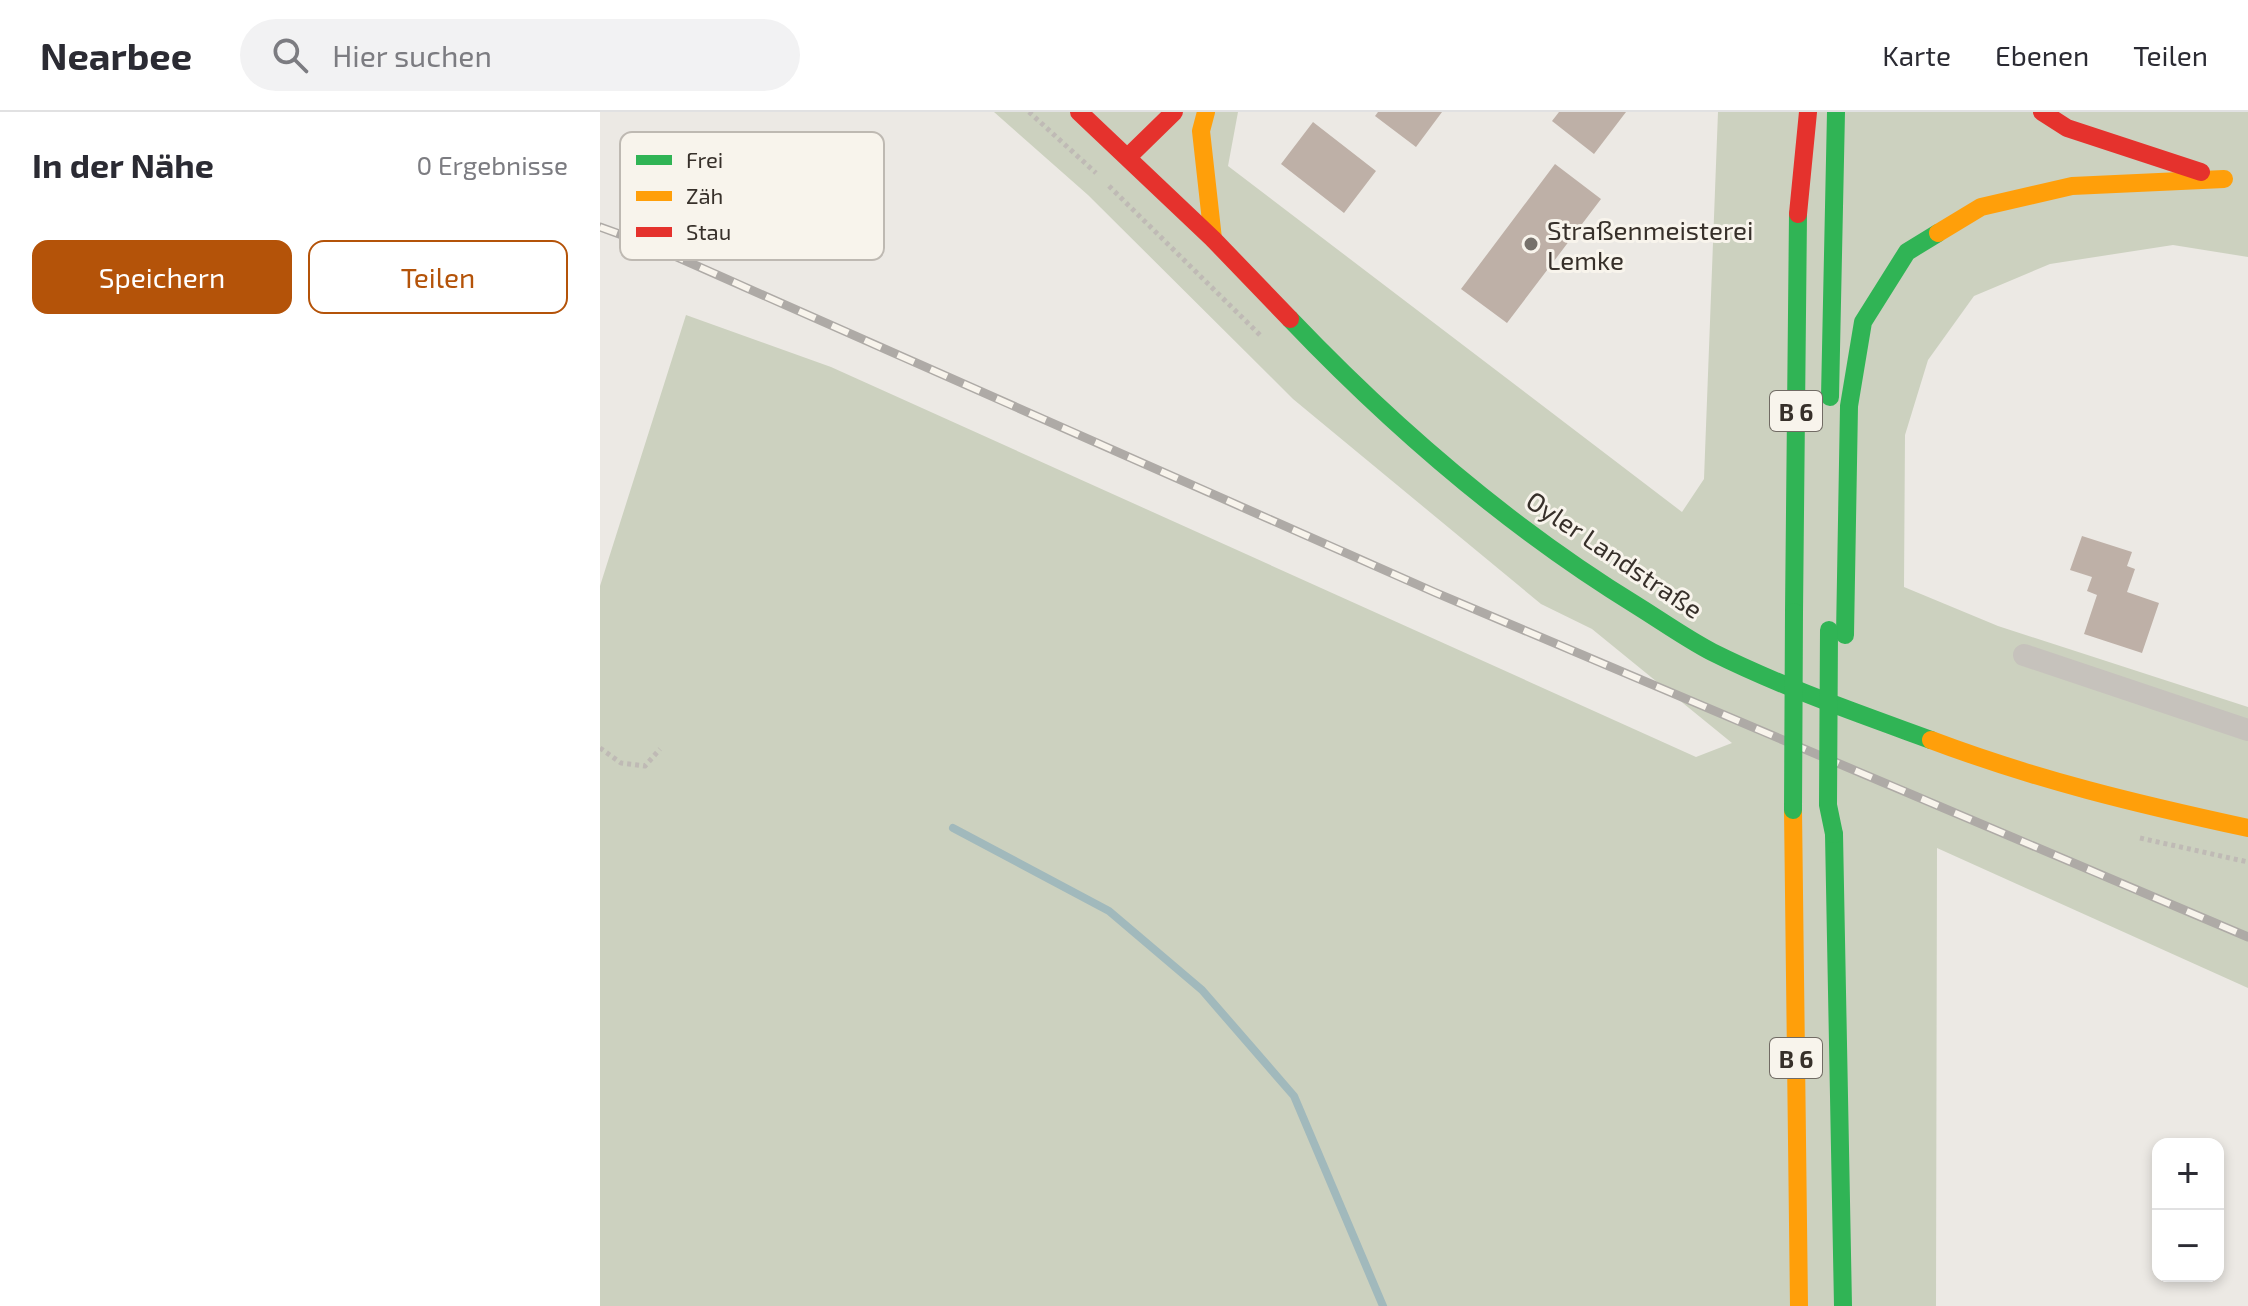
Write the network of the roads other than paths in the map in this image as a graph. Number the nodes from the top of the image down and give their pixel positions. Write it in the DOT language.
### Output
graph roads {
  1 [pos="1079,112"];
  2 [pos="1174,112"];
  3 [pos="1206,112"];
  4 [pos="1789,112"];
  5 [pos="1808,112"];
  6 [pos="1836,112"];
  7 [pos="2042,112"];
  8 [pos="1129,156"];
  9 [pos="2224,179"];
  10 [pos="2248,186"];
  11 [pos="1798,210"];
  12 [pos="1213,239"];
  13 [pos="1837,632"];
  14 [pos="2024,655"];
  15 [pos="2248,730"];
  16 [pos="2248,828"];
  17 [pos="1799,1306"];
  18 [pos="1843,1306"];
  1 -- 8 [label="main road, Oyler Landstraße"];
  2 -- 8 [label="main road"];
  3 -- 12 [label="main road"];
  4 -- 11 [label="main road"];
  5 -- 11 [label="main road, B 6"];
  6 -- 13 [label="main road, B 6"];
  7 -- 9 [label="main road"];
  8 -- 12 [label="main road, Oyler Landstraße"];
  9 -- 10 [label="main road"];
  9 -- 13 [label="main road"];
  11 -- 17 [label="main road, B 6, bridge"];
  12 -- 16 [label="main road, Oyler Landstraße"];
  13 -- 18 [label="main road, B 6, bridge"];
  14 -- 15 [label="street"];
}
